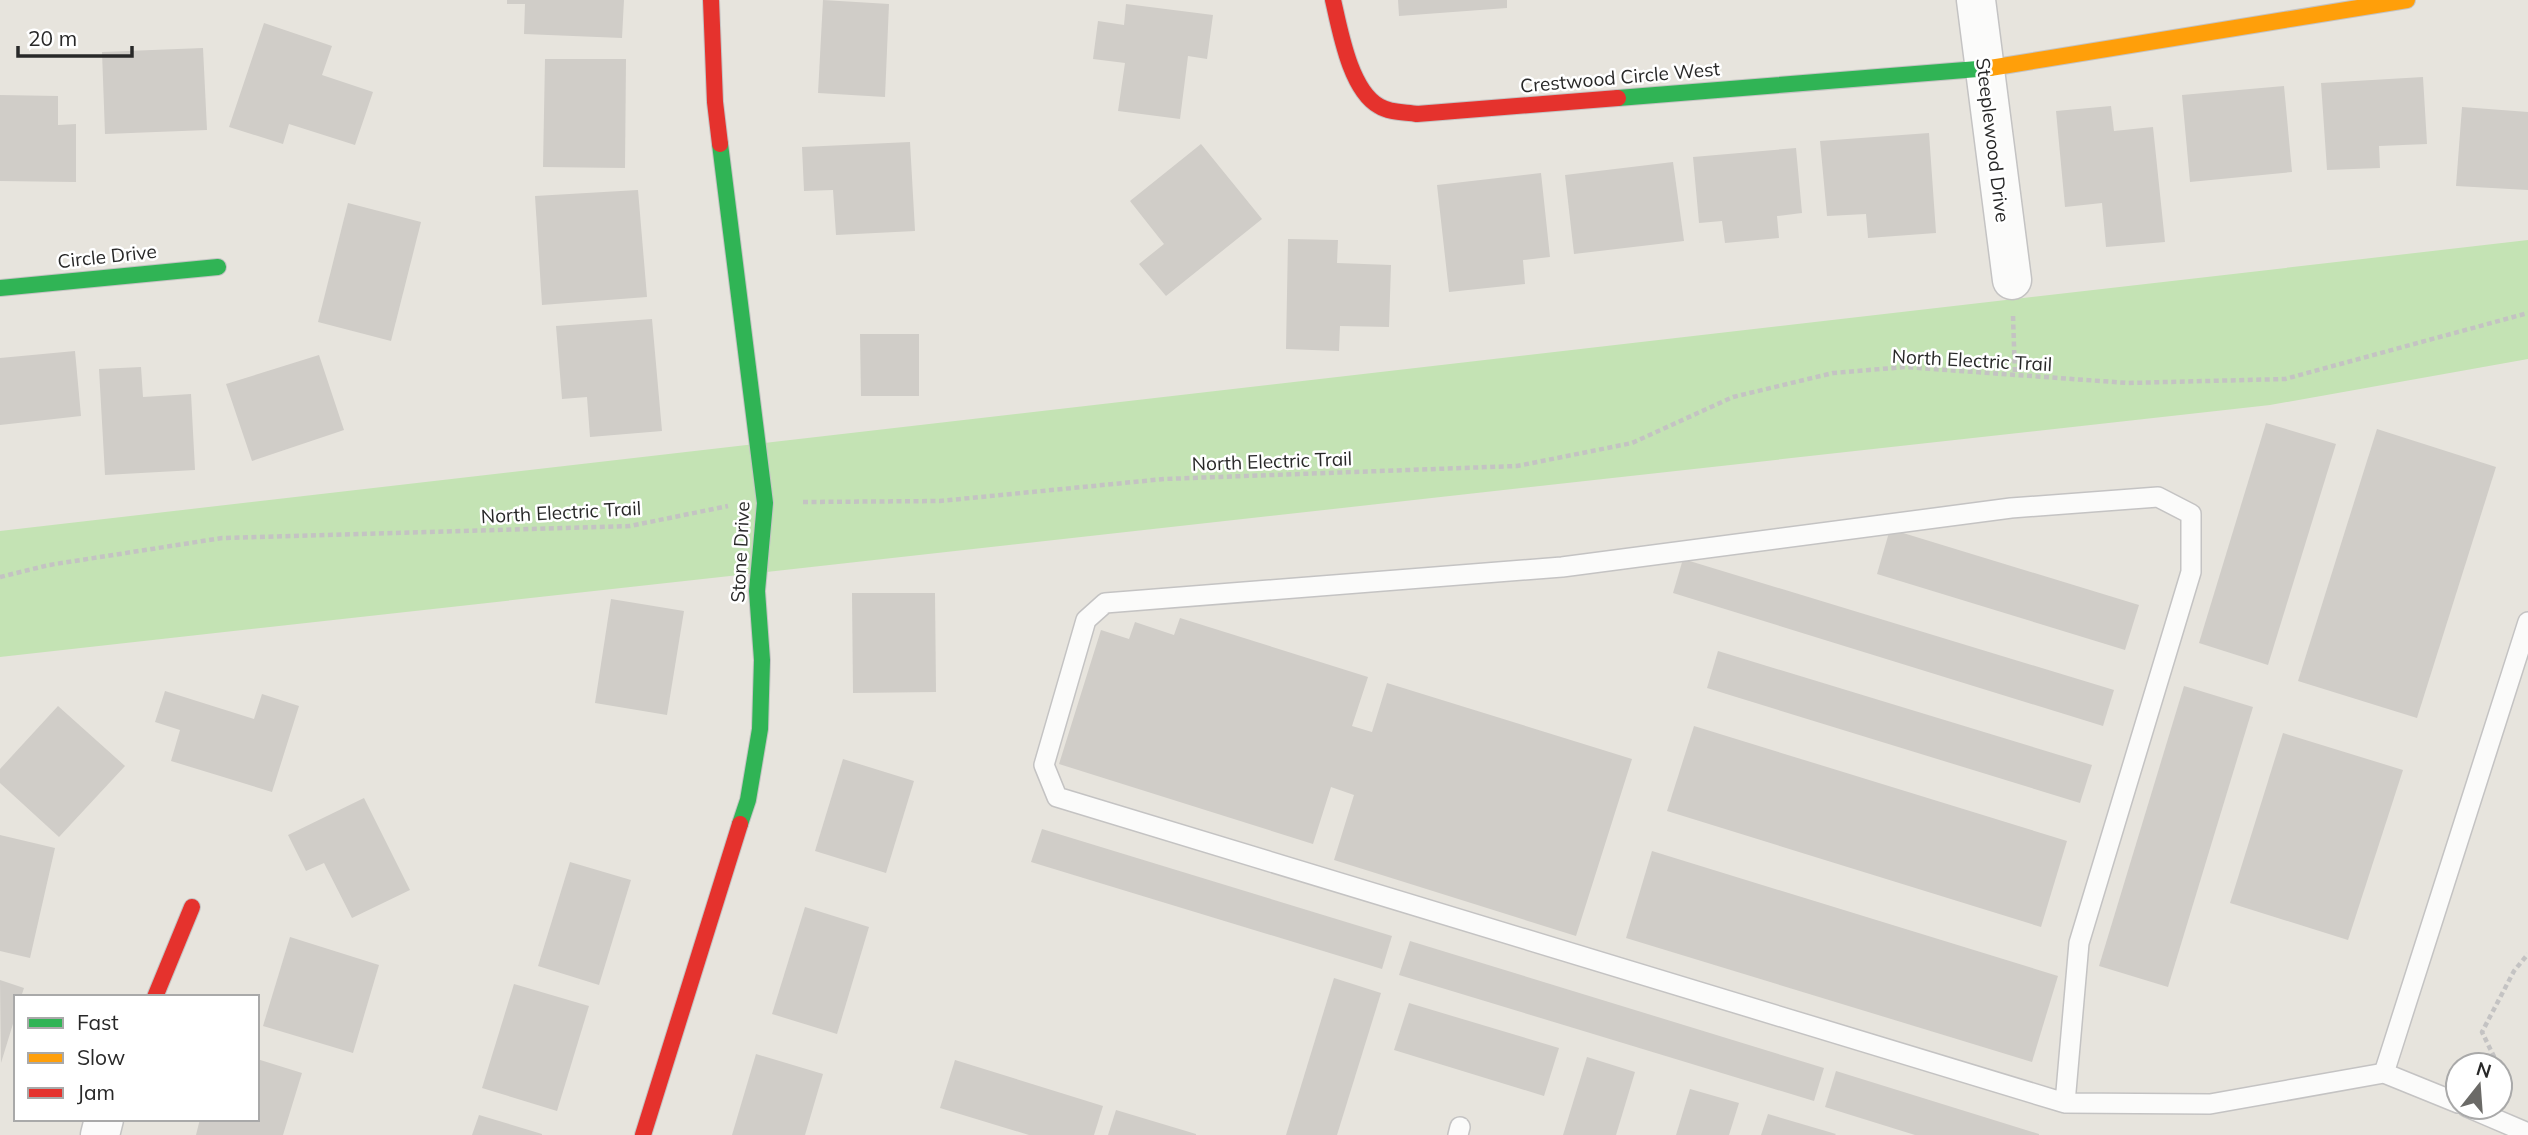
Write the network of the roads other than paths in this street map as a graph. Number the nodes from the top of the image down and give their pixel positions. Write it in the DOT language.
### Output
graph roads {
  1 [pos="711,0"];
  2 [pos="1333,0"];
  3 [pos="1976,0"];
  4 [pos="2407,0"];
  5 [pos="1984,69"];
  6 [pos="218,267"];
  7 [pos="2012,280"];
  8 [pos="0,288"];
  9 [pos="2528,622"];
  10 [pos="192,907"];
  11 [pos="156,995"];
  12 [pos="2384,1073"];
  13 [pos="2444,1097"];
  14 [pos="2066,1103"];
  15 [pos="2500,1121"];
  16 [pos="2528,1133"];
  17 [pos="643,1135"];
  1 -- 17 [label="street, Stone Drive"];
  2 -- 5 [label="street, Crestwood Circle West"];
  3 -- 5 [label="street, Steeplewood Drive"];
  4 -- 5 [label="street, Crestwood Circle West"];
  5 -- 7 [label="street, Steeplewood Drive"];
  6 -- 8 [label="street, Circle Drive"];
  9 -- 12 [label="lane"];
  10 -- 11 [label="street"];
  12 -- 13 [label="lane"];
  12 -- 14 [label="lane"];
  14 -- 14 [label="lane"];
  15 -- 16 [label="lane"];
}
